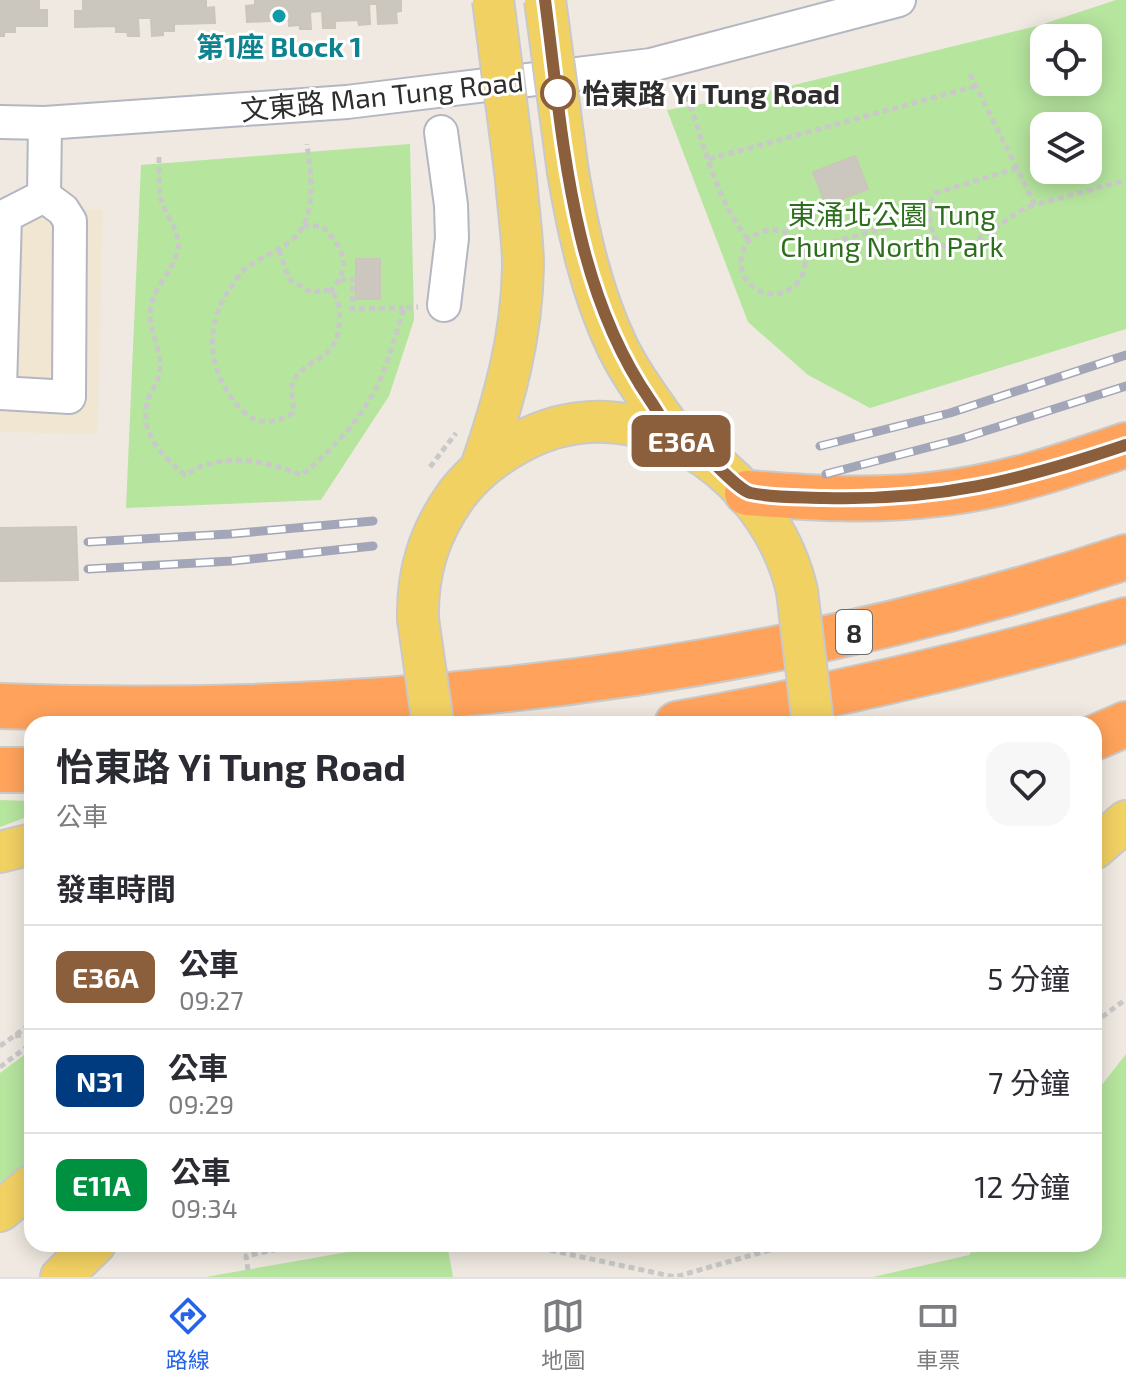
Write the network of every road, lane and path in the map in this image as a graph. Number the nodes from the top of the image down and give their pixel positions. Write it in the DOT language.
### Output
graph roads {
  1 [pos="493,0"];
  2 [pos="545,0"];
  3 [pos="899,0"];
  4 [pos="970,74"];
  5 [pos="976,86"];
  6 [pos="687,96"];
  7 [pos="0,122"];
  8 [pos="45,123"];
  9 [pos="441,132"];
  10 [pos="307,144"];
  11 [pos="159,157"];
  12 [pos="709,159"];
  13 [pos="1017,168"];
  14 [pos="1126,180"];
  15 [pos="44,196"];
  16 [pos="1035,205"];
  17 [pos="929,216"];
  18 [pos="303,226"];
  19 [pos="749,240"];
  20 [pos="279,250"];
  21 [pos="804,250"];
  22 [pos="339,280"];
  23 [pos="330,292"];
  24 [pos="444,305"];
  25 [pos="404,308"];
  26 [pos="0,390"];
  27 [pos="678,440"];
  28 [pos="1126,445"];
  29 [pos="481,467"];
  30 [pos="747,493"];
  31 [pos="1126,557"];
  32 [pos="1126,620"];
  33 [pos="0,706"];
  34 [pos="432,716"];
  35 [pos="723,716"];
  36 [pos="812,716"];
  37 [pos="1126,724"];
  38 [pos="1102,734"];
  39 [pos="0,770"];
  40 [pos="24,770"];
  41 [pos="24,846"];
  42 [pos="0,852"];
  43 [pos="1126,999"];
  44 [pos="1102,1017"];
  45 [pos="24,1029"];
  46 [pos="24,1034"];
  47 [pos="14,1036"];
  48 [pos="0,1046"];
  49 [pos="24,1049"];
  50 [pos="0,1067"];
  51 [pos="24,1192"];
  52 [pos="0,1211"];
  53 [pos="87,1252"];
  54 [pos="264,1252"];
  55 [pos="558,1252"];
  56 [pos="763,1252"];
  57 [pos="248,1270"];
  58 [pos="61,1277"];
  1 -- 29 [label="main road, bridge"];
  2 -- 27 [label="main road, bridge"];
  3 -- 8 [label="street, 文東路 Man Tung Road"];
  4 -- 5 [label="path"];
  5 -- 12 [label="path"];
  5 -- 13 [label="path"];
  6 -- 12 [label="path"];
  7 -- 8 [label="street, 文東路 Man Tung Road"];
  8 -- 15 [label="street"];
  9 -- 24 [label="street"];
  10 -- 18 [label="path"];
  11 -- 25 [label="path"];
  12 -- 19 [label="path"];
  13 -- 16 [label="path"];
  13 -- 17 [label="path"];
  14 -- 16 [label="path"];
  15 -- 26 [label="street"];
  15 -- 26 [label="street"];
  16 -- 17 [label="path"];
  17 -- 21 [label="path"];
  18 -- 20 [label="path"];
  18 -- 22 [label="path"];
  19 -- 21 [label="path"];
  19 -- 21 [label="path"];
  20 -- 23 [label="path"];
  20 -- 23 [label="path"];
  22 -- 23 [label="path"];
  22 -- 25 [label="path"];
  24 -- 25 [label="path"];
  27 -- 29 [label="main road"];
  27 -- 30 [label="main road"];
  28 -- 30 [label="highway"];
  29 -- 34 [label="main road, bridge"];
  30 -- 36 [label="main road, bridge"];
  31 -- 33 [label="highway, 8"];
  32 -- 35 [label="highway, 8"];
  37 -- 38 [label="highway"];
  39 -- 40 [label="highway"];
  41 -- 42 [label="main road"];
  43 -- 44 [label="path"];
  45 -- 47 [label="path"];
  46 -- 47 [label="path"];
  47 -- 48 [label="path"];
  49 -- 50 [label="path"];
  51 -- 52 [label="main road"];
  53 -- 58 [label="main road"];
  54 -- 57 [label="path"];
  55 -- 56 [label="path"];
}
